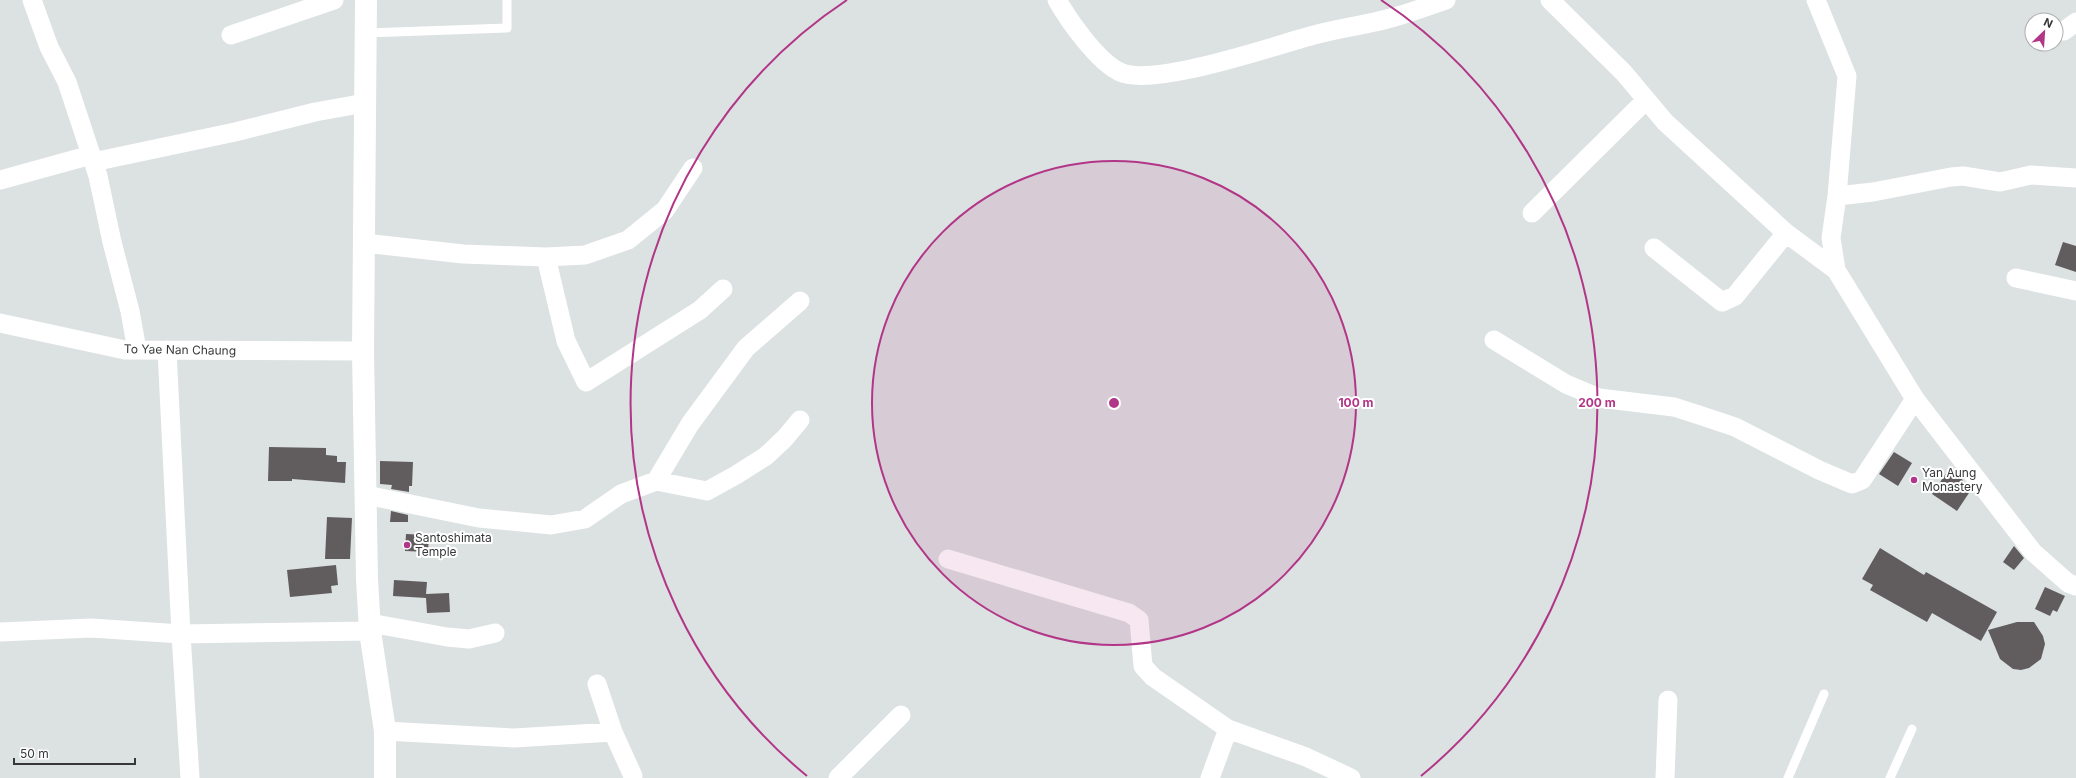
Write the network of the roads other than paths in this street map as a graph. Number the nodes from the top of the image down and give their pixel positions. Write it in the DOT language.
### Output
graph roads {
  1 [pos="32,0"];
  2 [pos="334,0"];
  3 [pos="366,0"];
  4 [pos="507,0"];
  5 [pos="1057,0"];
  6 [pos="1446,0"];
  7 [pos="1550,0"];
  8 [pos="1816,0"];
  9 [pos="366,33"];
  10 [pos="231,35"];
  11 [pos="1646,100"];
  12 [pos="365,103"];
  13 [pos="92,158"];
  14 [pos="693,168"];
  15 [pos="2076,178"];
  16 [pos="0,180"];
  17 [pos="1837,196"];
  18 [pos="1532,213"];
  19 [pos="1786,233"];
  20 [pos="364,242"];
  21 [pos="1654,248"];
  22 [pos="546,257"];
  23 [pos="1836,270"];
  24 [pos="2016,278"];
  25 [pos="723,289"];
  26 [pos="2076,291"];
  27 [pos="800,301"];
  28 [pos="0,323"];
  29 [pos="1494,340"];
  30 [pos="137,350"];
  31 [pos="167,350"];
  32 [pos="363,351"];
  33 [pos="1915,399"];
  34 [pos="800,420"];
  35 [pos="656,482"];
  36 [pos="366,495"];
  37 [pos="948,559"];
  38 [pos="2076,586"];
  39 [pos="370,627"];
  40 [pos="0,632"];
  41 [pos="496,633"];
  42 [pos="181,634"];
  43 [pos="597,684"];
  44 [pos="1824,694"];
  45 [pos="1668,700"];
  46 [pos="900,715"];
  47 [pos="1228,729"];
  48 [pos="1912,729"];
  49 [pos="385,731"];
  50 [pos="613,732"];
  51 [pos="633,776"];
  52 [pos="190,778"];
  53 [pos="385,778"];
  54 [pos="838,778"];
  55 [pos="1210,778"];
  56 [pos="1351,778"];
  57 [pos="1665,778"];
  58 [pos="1788,778"];
  59 [pos="1890,778"];
  1 -- 13 [label="street"];
  2 -- 10 [label="street"];
  3 -- 9 [label="street"];
  4 -- 9 [label="lane"];
  5 -- 6 [label="street"];
  7 -- 11 [label="street"];
  8 -- 17 [label="street"];
  9 -- 12 [label="street"];
  11 -- 18 [label="street"];
  11 -- 19 [label="street"];
  12 -- 13 [label="street"];
  12 -- 20 [label="street"];
  13 -- 16 [label="street"];
  13 -- 30 [label="street"];
  14 -- 22 [label="street"];
  15 -- 17 [label="street"];
  17 -- 23 [label="street"];
  19 -- 21 [label="street"];
  19 -- 23 [label="street"];
  20 -- 22 [label="street"];
  20 -- 32 [label="street"];
  22 -- 25 [label="street"];
  23 -- 33 [label="street"];
  24 -- 26 [label="street"];
  27 -- 35 [label="street"];
  28 -- 30 [label="street, To Yae Nan Chaung"];
  29 -- 33 [label="street"];
  30 -- 31 [label="street, To Yae Nan Chaung"];
  31 -- 32 [label="street, To Yae Nan Chaung"];
  31 -- 42 [label="street"];
  32 -- 36 [label="street"];
  33 -- 38 [label="street"];
  34 -- 35 [label="street"];
  35 -- 36 [label="street"];
  36 -- 39 [label="street"];
  37 -- 47 [label="street"];
  39 -- 41 [label="street"];
  39 -- 42 [label="street"];
  39 -- 49 [label="street"];
  40 -- 42 [label="street"];
  42 -- 52 [label="street"];
  43 -- 50 [label="street"];
  44 -- 58 [label="lane"];
  45 -- 57 [label="street"];
  46 -- 54 [label="street"];
  47 -- 55 [label="street"];
  47 -- 56 [label="street"];
  48 -- 59 [label="lane"];
  49 -- 50 [label="street"];
  49 -- 53 [label="street"];
  50 -- 51 [label="street"];
}
